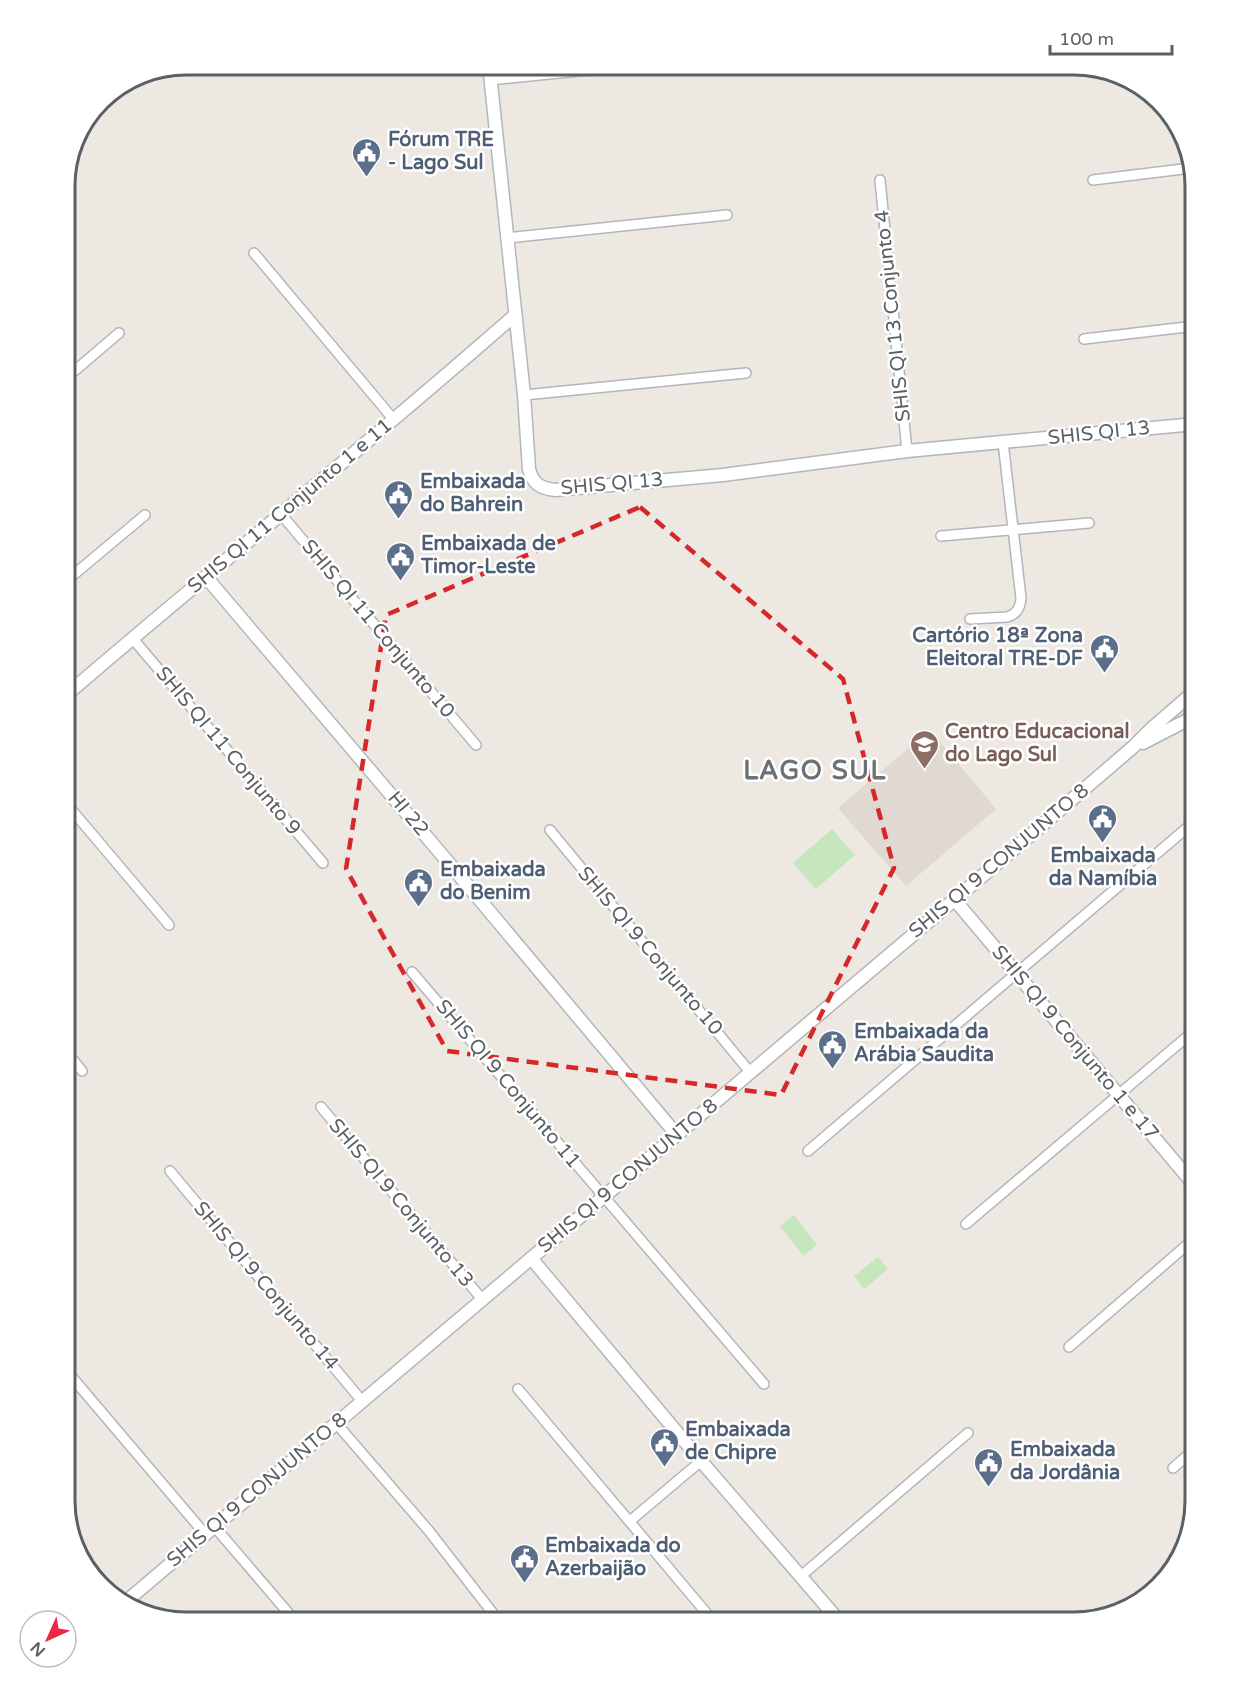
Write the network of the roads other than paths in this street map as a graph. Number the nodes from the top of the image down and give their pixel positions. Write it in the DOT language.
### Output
graph roads {
  1 [pos="490,75"];
  2 [pos="540,75"];
  3 [pos="490,80"];
  4 [pos="1184,169"];
  5 [pos="880,180"];
  6 [pos="1093,180"];
  7 [pos="727,215"];
  8 [pos="507,238"];
  9 [pos="254,253"];
  10 [pos="515,315"];
  11 [pos="1185,327"];
  12 [pos="119,333"];
  13 [pos="1084,339"];
  14 [pos="75,370"];
  15 [pos="746,373"];
  16 [pos="524,395"];
  17 [pos="394,420"];
  18 [pos="1185,425"];
  19 [pos="1003,442"];
  20 [pos="907,451"];
  21 [pos="280,513"];
  22 [pos="145,515"];
  23 [pos="1089,523"];
  24 [pos="1013,528"];
  25 [pos="941,536"];
  26 [pos="75,574"];
  27 [pos="206,577"];
  28 [pos="970,620"];
  29 [pos="133,639"];
  30 [pos="75,682"];
  31 [pos="1185,701"];
  32 [pos="1185,721"];
  33 [pos="476,745"];
  34 [pos="1133,747"];
  35 [pos="75,814"];
  36 [pos="550,830"];
  37 [pos="1185,830"];
  38 [pos="323,863"];
  39 [pos="954,899"];
  40 [pos="169,925"];
  41 [pos="412,972"];
  42 [pos="1017,973"];
  43 [pos="1185,1039"];
  44 [pos="75,1062"];
  45 [pos="82,1071"];
  46 [pos="750,1072"];
  47 [pos="1119,1095"];
  48 [pos="321,1107"];
  49 [pos="677,1135"];
  50 [pos="808,1151"];
  51 [pos="170,1171"];
  52 [pos="1185,1173"];
  53 [pos="603,1197"];
  54 [pos="966,1224"];
  55 [pos="1185,1247"];
  56 [pos="531,1258"];
  57 [pos="482,1299"];
  58 [pos="1069,1347"];
  59 [pos="75,1382"];
  60 [pos="764,1383"];
  61 [pos="518,1389"];
  62 [pos="362,1401"];
  63 [pos="336,1423"];
  64 [pos="968,1433"];
  65 [pos="1185,1458"];
  66 [pos="700,1461"];
  67 [pos="1173,1468"];
  68 [pos="630,1521"];
  69 [pos="214,1526"];
  70 [pos="205,1534"];
  71 [pos="801,1576"];
  72 [pos="131,1597"];
  73 [pos="287,1612"];
  74 [pos="492,1612"];
  75 [pos="706,1612"];
  76 [pos="832,1612"];
  1 -- 3 [label="street, SHIS QI 13"];
  2 -- 3 [label="street"];
  3 -- 8 [label="street, SHIS QI 13"];
  4 -- 6 [label="street"];
  5 -- 20 [label="street, SHIS QI 13 Conjunto 4"];
  7 -- 8 [label="street"];
  8 -- 10 [label="street, SHIS QI 13"];
  9 -- 17 [label="street"];
  10 -- 16 [label="street, SHIS QI 13"];
  10 -- 17 [label="street, SHIS QI 11 Conjunto 1 e 11"];
  11 -- 13 [label="street"];
  12 -- 14 [label="street"];
  15 -- 16 [label="street"];
  16 -- 20 [label="street, SHIS QI 13"];
  17 -- 21 [label="street, SHIS QI 11 Conjunto 1 e 11"];
  18 -- 19 [label="street, SHIS QI 13"];
  19 -- 20 [label="street, SHIS QI 13"];
  19 -- 24 [label="street"];
  21 -- 27 [label="street, SHIS QI 11 Conjunto 1 e 11"];
  21 -- 33 [label="street, SHIS QI 11 Conjunto 10"];
  22 -- 26 [label="street"];
  23 -- 24 [label="street"];
  24 -- 25 [label="street"];
  24 -- 28 [label="street"];
  27 -- 29 [label="street, SHIS QI 11 Conjunto 1 e 11"];
  27 -- 49 [label="street, HI 22"];
  29 -- 30 [label="street, SHIS QI 11 Conjunto 1 e 11"];
  29 -- 38 [label="street, SHIS QI 11 Conjunto 9"];
  31 -- 34 [label="street"];
  32 -- 34 [label="street"];
  34 -- 39 [label="street, SHIS QI 9 CONJUNTO 8"];
  35 -- 40 [label="street"];
  36 -- 46 [label="street, SHIS QI 9 Conjunto 10"];
  37 -- 42 [label="street"];
  39 -- 42 [label="street, SHIS QI 9 Conjunto 1 e 17"];
  39 -- 46 [label="street, SHIS QI 9 CONJUNTO 8"];
  41 -- 53 [label="street, SHIS QI 9 Conjunto 11"];
  42 -- 47 [label="street, SHIS QI 9 Conjunto 1 e 17"];
  42 -- 50 [label="street"];
  43 -- 47 [label="street"];
  44 -- 45 [label="street"];
  46 -- 49 [label="street, SHIS QI 9 CONJUNTO 8"];
  47 -- 52 [label="street, SHIS QI 9 Conjunto 1 e 17"];
  47 -- 54 [label="street"];
  48 -- 57 [label="street, SHIS QI 9 Conjunto 13"];
  49 -- 53 [label="street, SHIS QI 9 CONJUNTO 8"];
  51 -- 62 [label="street, SHIS QI 9 Conjunto 14"];
  53 -- 56 [label="street, SHIS QI 9 CONJUNTO 8"];
  53 -- 60 [label="street, SHIS QI 9 Conjunto 11"];
  55 -- 58 [label="street"];
  56 -- 57 [label="street, SHIS QI 9 CONJUNTO 8"];
  56 -- 66 [label="street"];
  57 -- 62 [label="street, SHIS QI 9 CONJUNTO 8"];
  59 -- 70 [label="street"];
  61 -- 68 [label="street"];
  62 -- 63 [label="street, SHIS QI 9 CONJUNTO 8"];
  63 -- 69 [label="street, SHIS QI 9 CONJUNTO 8"];
  63 -- 74 [label="street"];
  64 -- 71 [label="street"];
  65 -- 67 [label="street"];
  66 -- 68 [label="street"];
  66 -- 71 [label="street"];
  68 -- 75 [label="street"];
  69 -- 70 [label="street, SHIS QI 9 CONJUNTO 8"];
  69 -- 73 [label="street"];
  70 -- 72 [label="street, SHIS QI 9 CONJUNTO 8"];
  71 -- 76 [label="street"];
}
